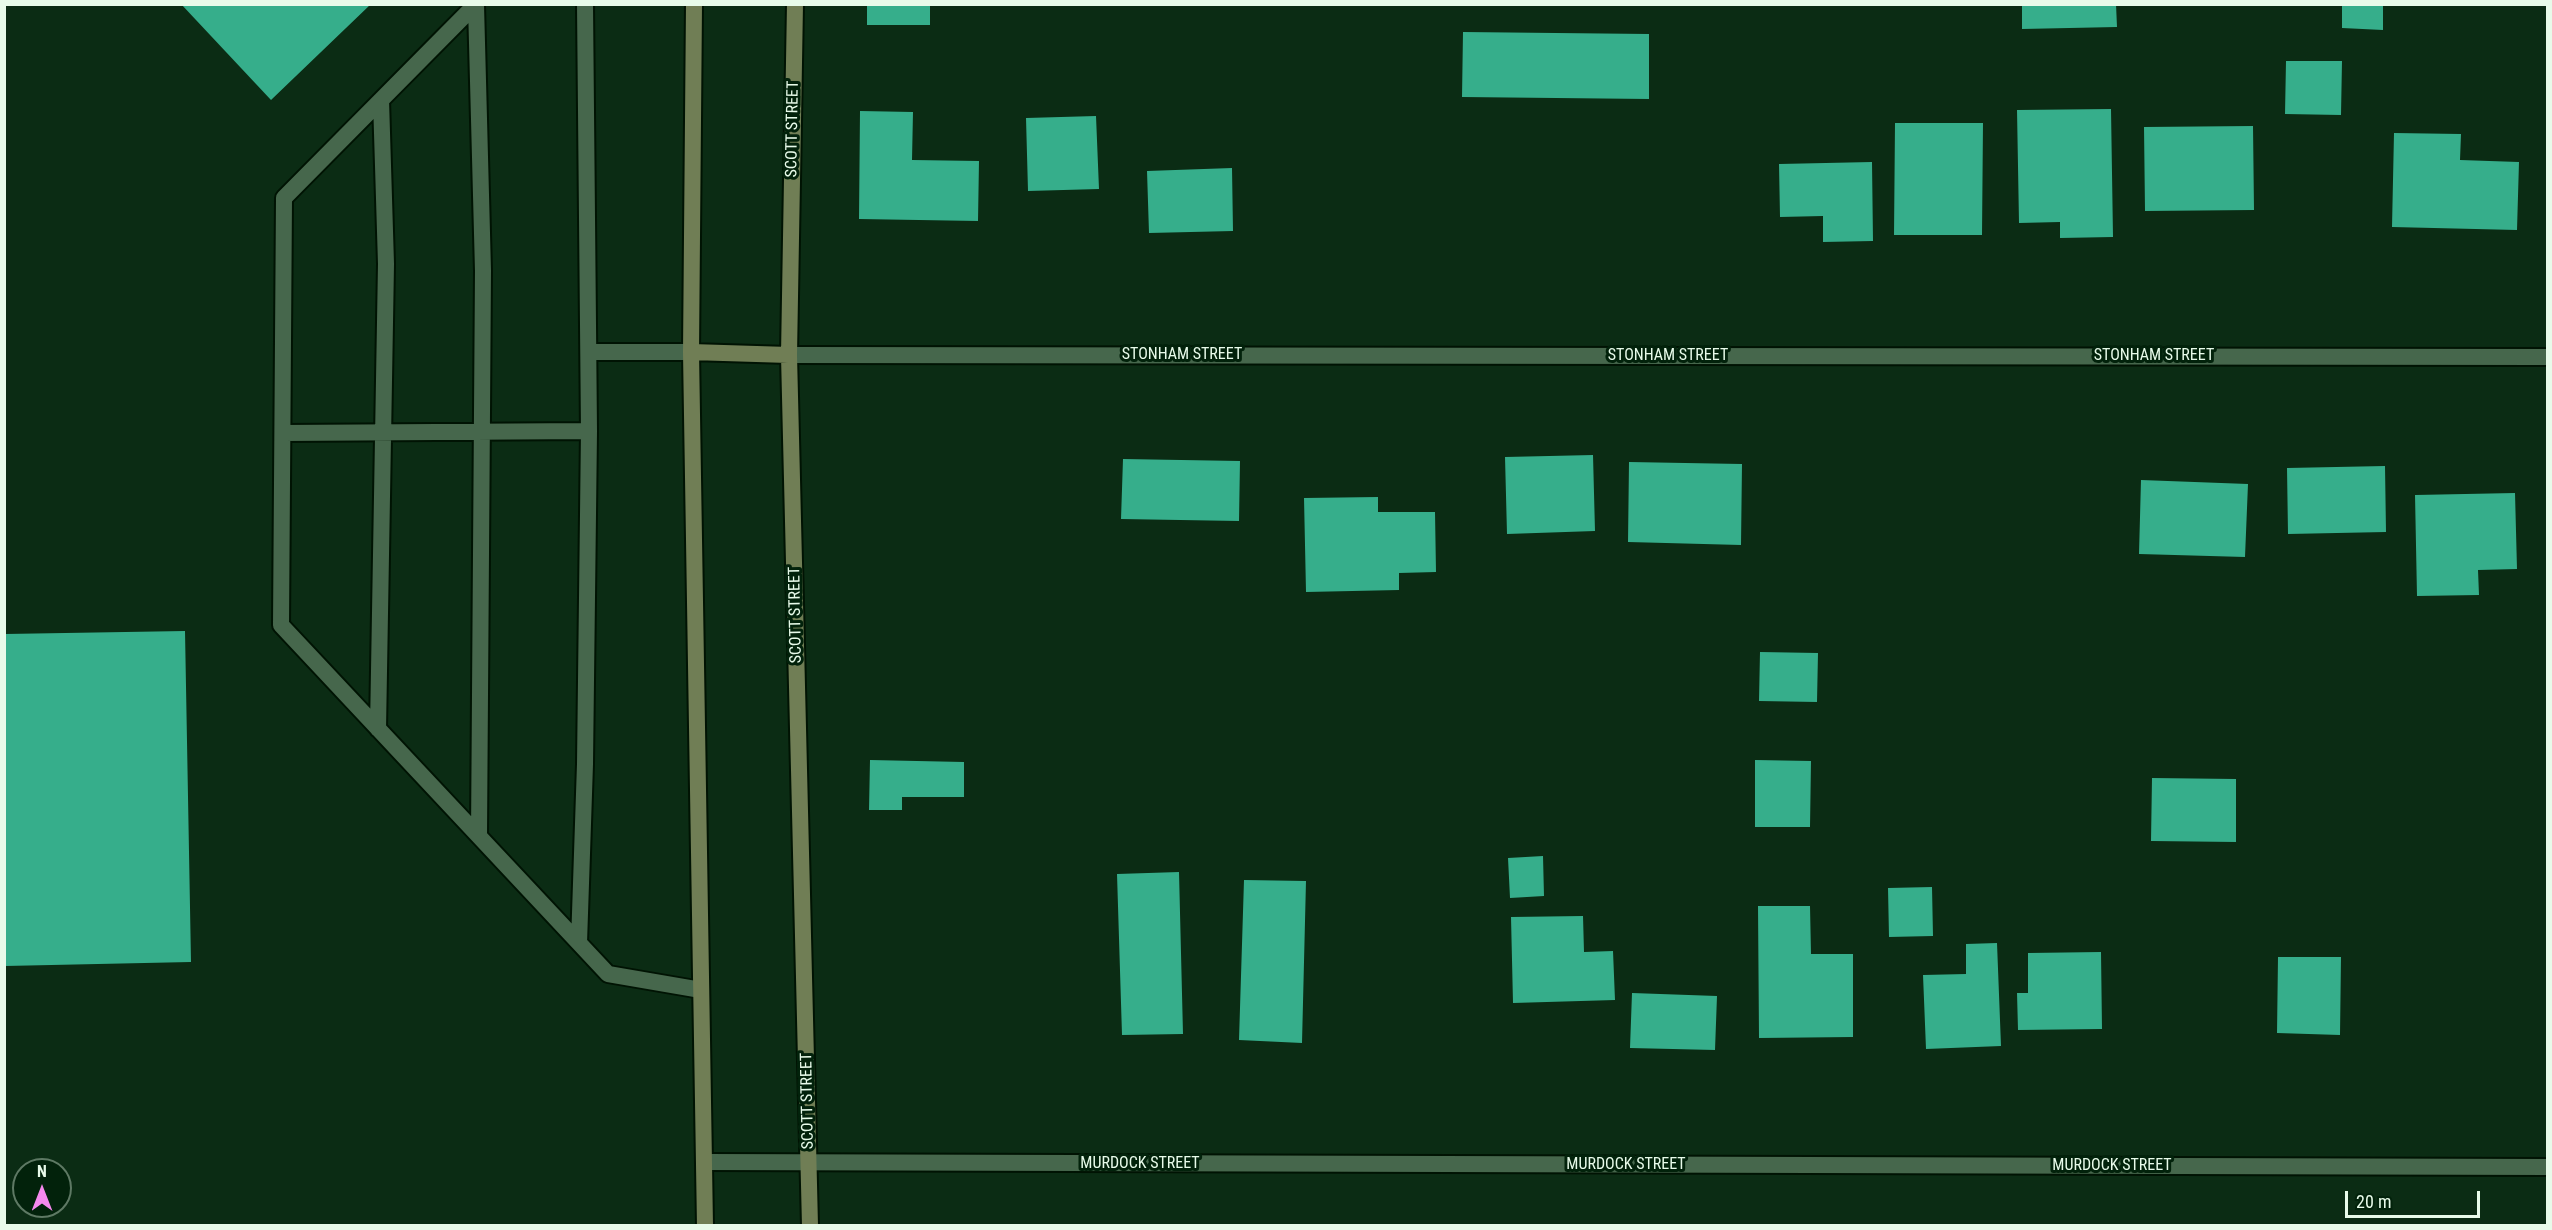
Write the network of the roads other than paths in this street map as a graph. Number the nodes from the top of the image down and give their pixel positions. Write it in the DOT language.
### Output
graph roads {
  1 [pos="476,4"];
  2 [pos="585,4"];
  3 [pos="694,4"];
  4 [pos="795,4"];
  5 [pos="381,100"];
  6 [pos="589,352"];
  7 [pos="691,352"];
  8 [pos="789,355"];
  9 [pos="2547,357"];
  10 [pos="589,431"];
  11 [pos="384,432"];
  12 [pos="482,432"];
  13 [pos="283,433"];
  14 [pos="378,729"];
  15 [pos="479,835"];
  16 [pos="579,942"];
  17 [pos="701,990"];
  18 [pos="705,1162"];
  19 [pos="810,1164"];
  20 [pos="2547,1167"];
  21 [pos="705,1226"];
  22 [pos="810,1226"];
  1 -- 5 [label="street"];
  1 -- 12 [label="street"];
  2 -- 6 [label="street"];
  3 -- 7 [label="main road"];
  4 -- 8 [label="main road, SCOTT STREET"];
  5 -- 11 [label="street"];
  5 -- 13 [label="street"];
  6 -- 7 [label="street"];
  6 -- 10 [label="street"];
  7 -- 8 [label="main road"];
  7 -- 17 [label="main road"];
  8 -- 9 [label="street, STONHAM STREET"];
  8 -- 19 [label="main road, SCOTT STREET"];
  10 -- 12 [label="street"];
  10 -- 16 [label="street"];
  11 -- 12 [label="street"];
  11 -- 13 [label="street"];
  11 -- 14 [label="street"];
  12 -- 15 [label="street"];
  13 -- 14 [label="street"];
  14 -- 15 [label="street"];
  15 -- 16 [label="street"];
  16 -- 17 [label="street"];
  17 -- 18 [label="main road"];
  18 -- 19 [label="street, MURDOCK STREET"];
  18 -- 21 [label="main road"];
  19 -- 20 [label="street, MURDOCK STREET"];
  19 -- 22 [label="main road, SCOTT STREET"];
}
